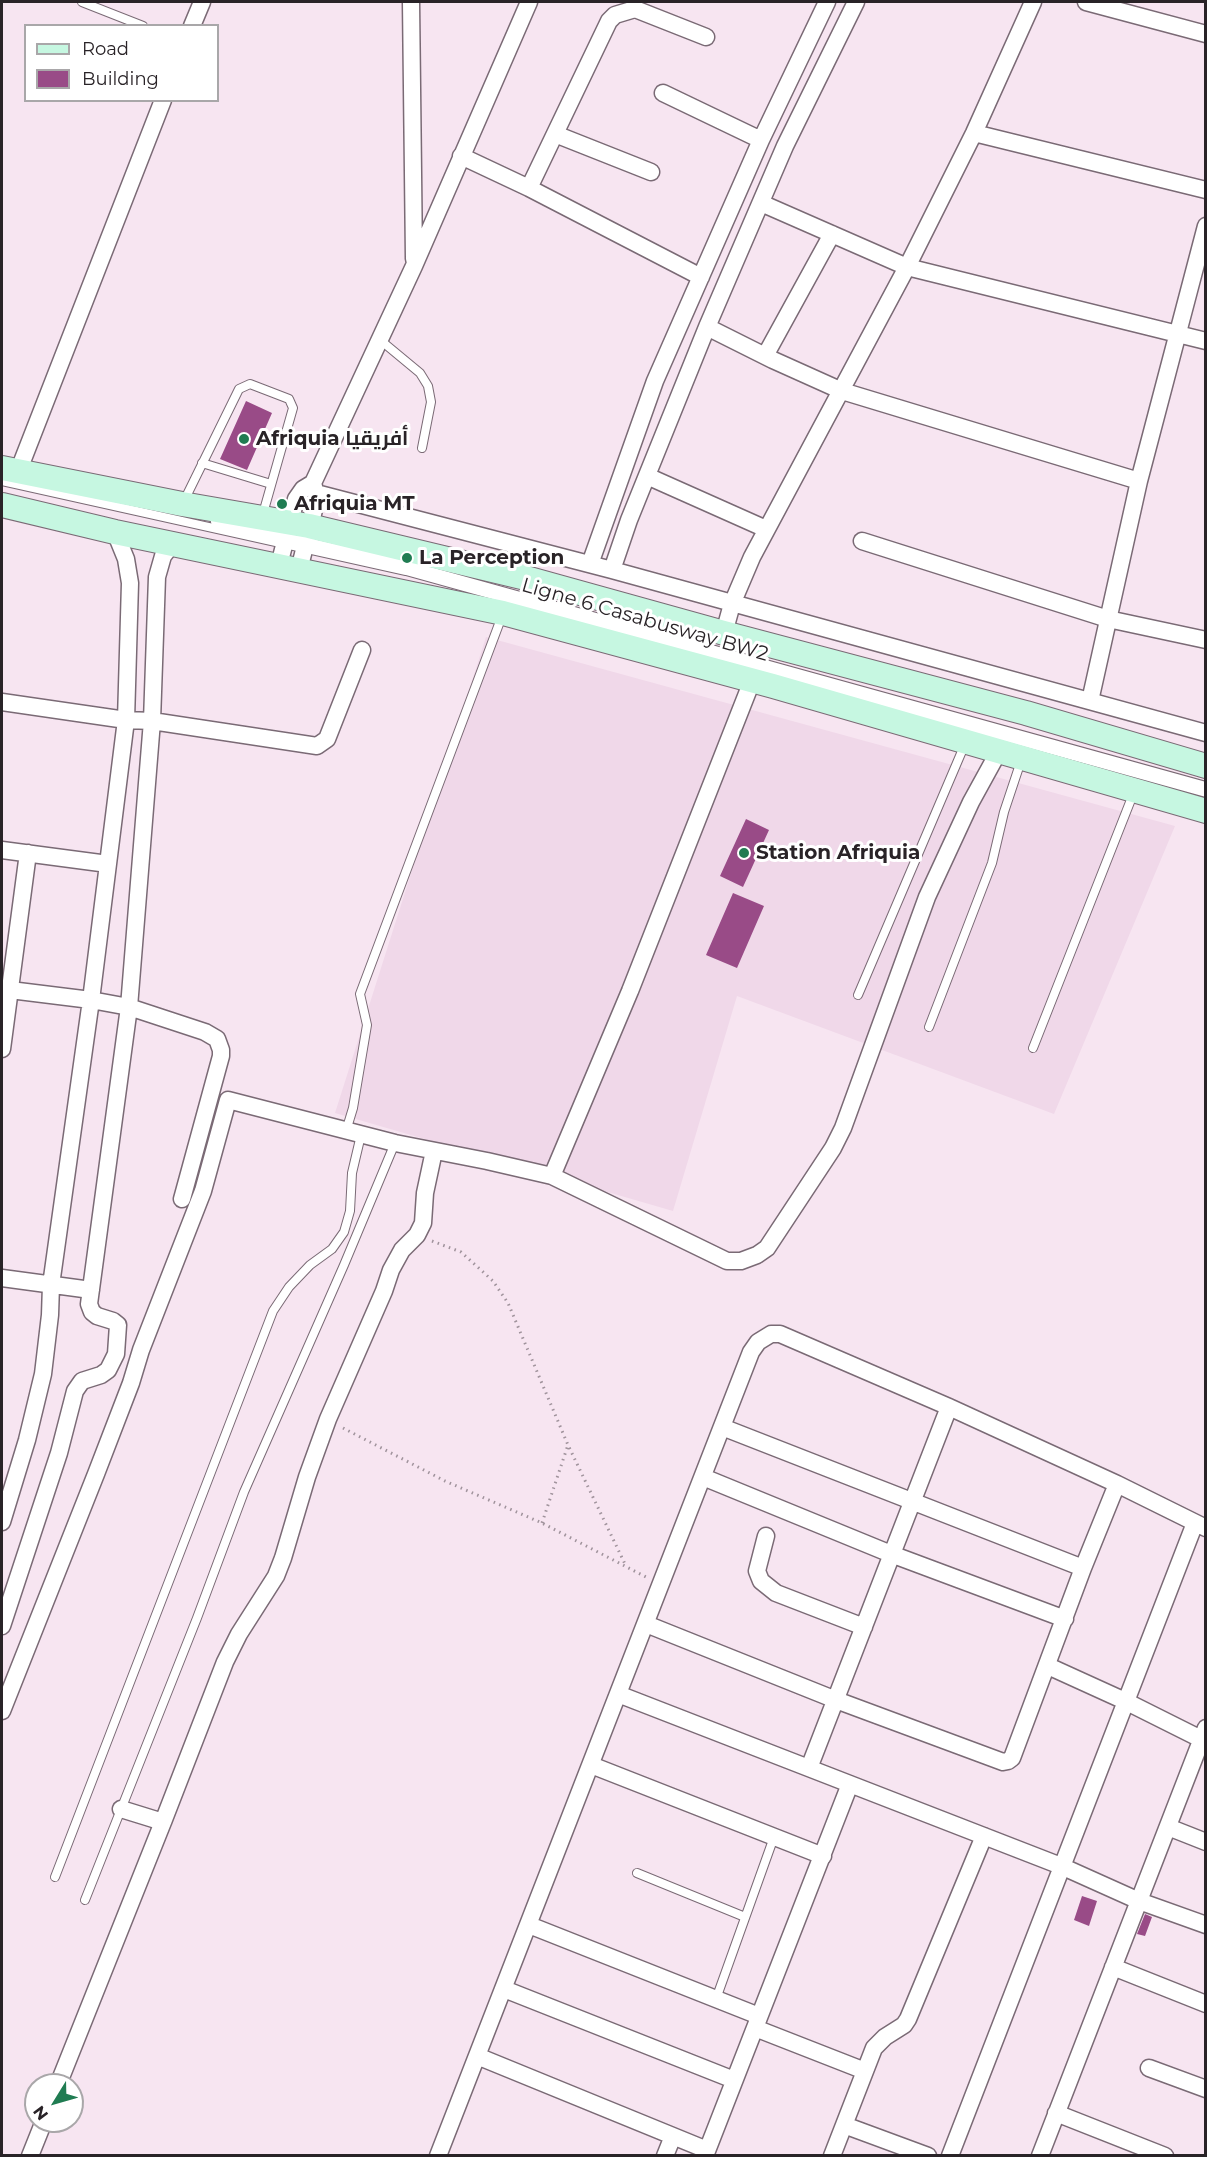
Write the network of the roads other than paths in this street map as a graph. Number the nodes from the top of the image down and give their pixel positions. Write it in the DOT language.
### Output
graph roads {
  1 [pos="82,2"];
  2 [pos="202,2"];
  3 [pos="411,2"];
  4 [pos="529,2"];
  5 [pos="856,2"];
  6 [pos="1033,2"];
  7 [pos="1086,2"];
  8 [pos="823,3"];
  9 [pos="138,24"];
  10 [pos="193,24"];
  11 [pos="1206,34"];
  12 [pos="706,37"];
  13 [pos="663,93"];
  14 [pos="162,102"];
  15 [pos="974,133"];
  16 [pos="555,134"];
  17 [pos="761,140"];
  18 [pos="461,156"];
  19 [pos="651,172"];
  20 [pos="529,188"];
  21 [pos="1206,190"];
  22 [pos="761,203"];
  23 [pos="1206,226"];
  24 [pos="832,234"];
  25 [pos="414,266"];
  26 [pos="907,267"];
  27 [pos="702,277"];
  28 [pos="707,327"];
  29 [pos="1178,334"];
  30 [pos="378,339"];
  31 [pos="1206,341"];
  32 [pos="765,356"];
  33 [pos="842,391"];
  34 [pos="422,448"];
  35 [pos="202,463"];
  36 [pos="6,474"];
  37 [pos="647,476"];
  38 [pos="1139,481"];
  39 [pos="271,484"];
  40 [pos="315,488"];
  41 [pos="182,504"];
  42 [pos="2,505"];
  43 [pos="262,517"];
  44 [pos="766,529"];
  45 [pos="115,532"];
  46 [pos="862,541"];
  47 [pos="173,543"];
  48 [pos="295,544"];
  49 [pos="590,564"];
  50 [pos="612,570"];
  51 [pos="130,583"];
  52 [pos="156,586"];
  53 [pos="732,604"];
  54 [pos="503,613"];
  55 [pos="1108,619"];
  56 [pos="724,633"];
  57 [pos="1206,640"];
  58 [pos="362,650"];
  59 [pos="752,681"];
  60 [pos="1090,701"];
  61 [pos="2,702"];
  62 [pos="126,720"];
  63 [pos="152,721"];
  64 [pos="1206,734"];
  65 [pos="966,742"];
  66 [pos="999,751"];
  67 [pos="1022,758"];
  68 [pos="1206,766"];
  69 [pos="1206,786"];
  70 [pos="1134,792"];
  71 [pos="1206,793"];
  72 [pos="1206,811"];
  73 [pos="2,850"];
  74 [pos="28,853"];
  75 [pos="108,864"];
  76 [pos="5,990"];
  77 [pos="858,995"];
  78 [pos="91,1000"];
  79 [pos="129,1007"];
  80 [pos="929,1027"];
  81 [pos="1032,1048"];
  82 [pos="2,1049"];
  83 [pos="354,1133"];
  84 [pos="395,1143"];
  85 [pos="434,1150"];
  86 [pos="552,1176"];
  87 [pos="182,1199"];
  88 [pos="2,1278"];
  89 [pos="51,1285"];
  90 [pos="91,1290"];
  91 [pos="950,1407"];
  92 [pos="722,1427"];
  93 [pos="703,1477"];
  94 [pos="1117,1484"];
  95 [pos="912,1500"];
  96 [pos="2,1522"];
  97 [pos="1200,1525"];
  98 [pos="766,1536"];
  99 [pos="891,1554"];
  100 [pos="1083,1568"];
  101 [pos="1065,1619"];
  102 [pos="646,1624"];
  103 [pos="2,1626"];
  104 [pos="864,1627"];
  105 [pos="1048,1666"];
  106 [pos="618,1694"];
  107 [pos="836,1700"];
  108 [pos="1125,1701"];
  109 [pos="2,1711"];
  110 [pos="1203,1733"];
  111 [pos="591,1765"];
  112 [pos="808,1768"];
  113 [pos="850,1784"];
  114 [pos="121,1809"];
  115 [pos="163,1822"];
  116 [pos="1168,1827"];
  117 [pos="984,1836"];
  118 [pos="774,1837"];
  119 [pos="1206,1842"];
  120 [pos="824,1856"];
  121 [pos="1061,1866"];
  122 [pos="637,1873"];
  123 [pos="55,1877"];
  124 [pos="85,1900"];
  125 [pos="1139,1901"];
  126 [pos="746,1917"];
  127 [pos="529,1925"];
  128 [pos="1206,1925"];
  129 [pos="1113,1967"];
  130 [pos="504,1989"];
  131 [pos="716,1999"];
  132 [pos="1206,2004"];
  133 [pos="757,2022"];
  134 [pos="477,2056"];
  135 [pos="1149,2068"];
  136 [pos="864,2071"];
  137 [pos="63,2073"];
  138 [pos="734,2080"];
  139 [pos="1206,2089"];
  140 [pos="1056,2113"];
  141 [pos="844,2125"];
  142 [pos="39,2133"];
  143 [pos="673,2136"];
  144 [pos="706,2153"];
  145 [pos="30,2156"];
  146 [pos="438,2156"];
  147 [pos="665,2156"];
  148 [pos="832,2156"];
  149 [pos="928,2156"];
  150 [pos="950,2156"];
  151 [pos="1040,2156"];
  152 [pos="1165,2156"];
  1 -- 9 [label="lane"];
  2 -- 10 [label="street"];
  3 -- 25 [label="street"];
  4 -- 18 [label="street"];
  5 -- 22 [label="street"];
  6 -- 15 [label="street"];
  7 -- 11 [label="street"];
  8 -- 17 [label="street"];
  12 -- 16 [label="street"];
  13 -- 17 [label="street"];
  14 -- 36 [label="street"];
  15 -- 21 [label="street"];
  15 -- 26 [label="street"];
  16 -- 19 [label="street"];
  16 -- 20 [label="street"];
  17 -- 27 [label="street"];
  18 -- 20 [label="street"];
  18 -- 25 [label="street"];
  20 -- 27 [label="street"];
  22 -- 24 [label="street"];
  22 -- 28 [label="street"];
  23 -- 29 [label="street"];
  24 -- 26 [label="street"];
  24 -- 32 [label="street"];
  25 -- 30 [label="street"];
  26 -- 29 [label="street"];
  26 -- 33 [label="street"];
  27 -- 49 [label="street"];
  28 -- 32 [label="street"];
  28 -- 37 [label="street"];
  29 -- 31 [label="street"];
  29 -- 38 [label="street"];
  30 -- 34 [label="lane"];
  30 -- 40 [label="street"];
  32 -- 33 [label="street"];
  33 -- 38 [label="street"];
  33 -- 44 [label="street"];
  35 -- 39 [label="lane"];
  35 -- 39 [label="lane"];
  35 -- 41 [label="lane"];
  36 -- 41 [label="main road"];
  36 -- 48 [label="lane, Ligne 6 Casabusway BW2"];
  37 -- 44 [label="street"];
  37 -- 50 [label="street"];
  38 -- 55 [label="street"];
  39 -- 43 [label="lane"];
  40 -- 48 [label="street"];
  40 -- 49 [label="street"];
  41 -- 43 [label="main road"];
  42 -- 45 [label="main road"];
  43 -- 48 [label="main road"];
  44 -- 53 [label="street"];
  45 -- 47 [label="main road"];
  45 -- 51 [label="street"];
  46 -- 55 [label="street"];
  47 -- 48 [label="main road"];
  47 -- 52 [label="street"];
  48 -- 54 [label="main road"];
  48 -- 56 [label="main road"];
  48 -- 69 [label="lane, Ligne 6 Casabusway BW2"];
  48 -- 71 [label="lane, Ligne 6 Casabusway BW2"];
  49 -- 50 [label="street"];
  50 -- 53 [label="street"];
  51 -- 52 [label="street"];
  51 -- 62 [label="street"];
  52 -- 63 [label="street"];
  53 -- 56 [label="street"];
  53 -- 60 [label="street"];
  54 -- 59 [label="main road"];
  54 -- 83 [label="lane"];
  55 -- 57 [label="street"];
  55 -- 60 [label="street"];
  56 -- 68 [label="main road"];
  58 -- 63 [label="street"];
  59 -- 65 [label="main road"];
  59 -- 86 [label="street"];
  60 -- 64 [label="street"];
  61 -- 62 [label="street"];
  62 -- 63 [label="street"];
  62 -- 75 [label="street"];
  63 -- 79 [label="street"];
  65 -- 66 [label="main road"];
  65 -- 77 [label="lane"];
  66 -- 67 [label="main road"];
  66 -- 86 [label="street"];
  67 -- 70 [label="main road"];
  67 -- 80 [label="lane"];
  70 -- 72 [label="main road"];
  70 -- 81 [label="lane"];
  73 -- 74 [label="street"];
  74 -- 75 [label="street"];
  74 -- 76 [label="street"];
  75 -- 78 [label="street"];
  76 -- 78 [label="street"];
  76 -- 82 [label="street"];
  78 -- 79 [label="street"];
  78 -- 89 [label="street"];
  79 -- 87 [label="street"];
  79 -- 90 [label="street"];
  83 -- 84 [label="street"];
  83 -- 109 [label="street"];
  83 -- 123 [label="lane"];
  84 -- 85 [label="street"];
  84 -- 114 [label="lane"];
  85 -- 86 [label="street"];
  85 -- 115 [label="street"];
  88 -- 89 [label="street"];
  89 -- 90 [label="street"];
  89 -- 96 [label="street"];
  90 -- 103 [label="street"];
  91 -- 92 [label="street"];
  91 -- 94 [label="street"];
  91 -- 95 [label="street"];
  92 -- 93 [label="street"];
  92 -- 95 [label="street"];
  93 -- 99 [label="street"];
  93 -- 102 [label="street"];
  94 -- 97 [label="street"];
  94 -- 100 [label="street"];
  95 -- 99 [label="street"];
  95 -- 100 [label="street"];
  97 -- 108 [label="street"];
  98 -- 104 [label="street"];
  99 -- 101 [label="street"];
  99 -- 104 [label="street"];
  100 -- 101 [label="street"];
  101 -- 105 [label="street"];
  102 -- 106 [label="street"];
  102 -- 107 [label="street"];
  104 -- 107 [label="street"];
  105 -- 107 [label="street"];
  105 -- 108 [label="street"];
  106 -- 111 [label="street"];
  106 -- 112 [label="street"];
  107 -- 112 [label="street"];
  108 -- 110 [label="street"];
  108 -- 121 [label="street"];
  110 -- 116 [label="street"];
  111 -- 118 [label="street"];
  111 -- 127 [label="street"];
  112 -- 113 [label="street"];
  113 -- 117 [label="street"];
  113 -- 120 [label="street"];
  114 -- 115 [label="street"];
  114 -- 124 [label="lane"];
  115 -- 137 [label="street"];
  116 -- 119 [label="street"];
  116 -- 125 [label="street"];
  117 -- 121 [label="street"];
  117 -- 136 [label="street"];
  118 -- 120 [label="street"];
  118 -- 126 [label="lane"];
  120 -- 133 [label="street"];
  121 -- 125 [label="street"];
  121 -- 150 [label="street"];
  122 -- 126 [label="lane"];
  125 -- 128 [label="street"];
  125 -- 129 [label="street"];
  126 -- 131 [label="lane"];
  127 -- 130 [label="street"];
  127 -- 131 [label="street"];
  129 -- 132 [label="street"];
  129 -- 140 [label="street"];
  130 -- 134 [label="street"];
  130 -- 138 [label="street"];
  131 -- 133 [label="street"];
  133 -- 136 [label="street"];
  133 -- 138 [label="street"];
  134 -- 143 [label="street"];
  134 -- 146 [label="street"];
  135 -- 139 [label="street"];
  136 -- 141 [label="street"];
  138 -- 144 [label="street"];
  140 -- 151 [label="street"];
  140 -- 152 [label="street"];
  141 -- 148 [label="street"];
  141 -- 149 [label="street"];
  142 -- 145 [label="street"];
  143 -- 144 [label="street"];
  143 -- 147 [label="street"];
}
